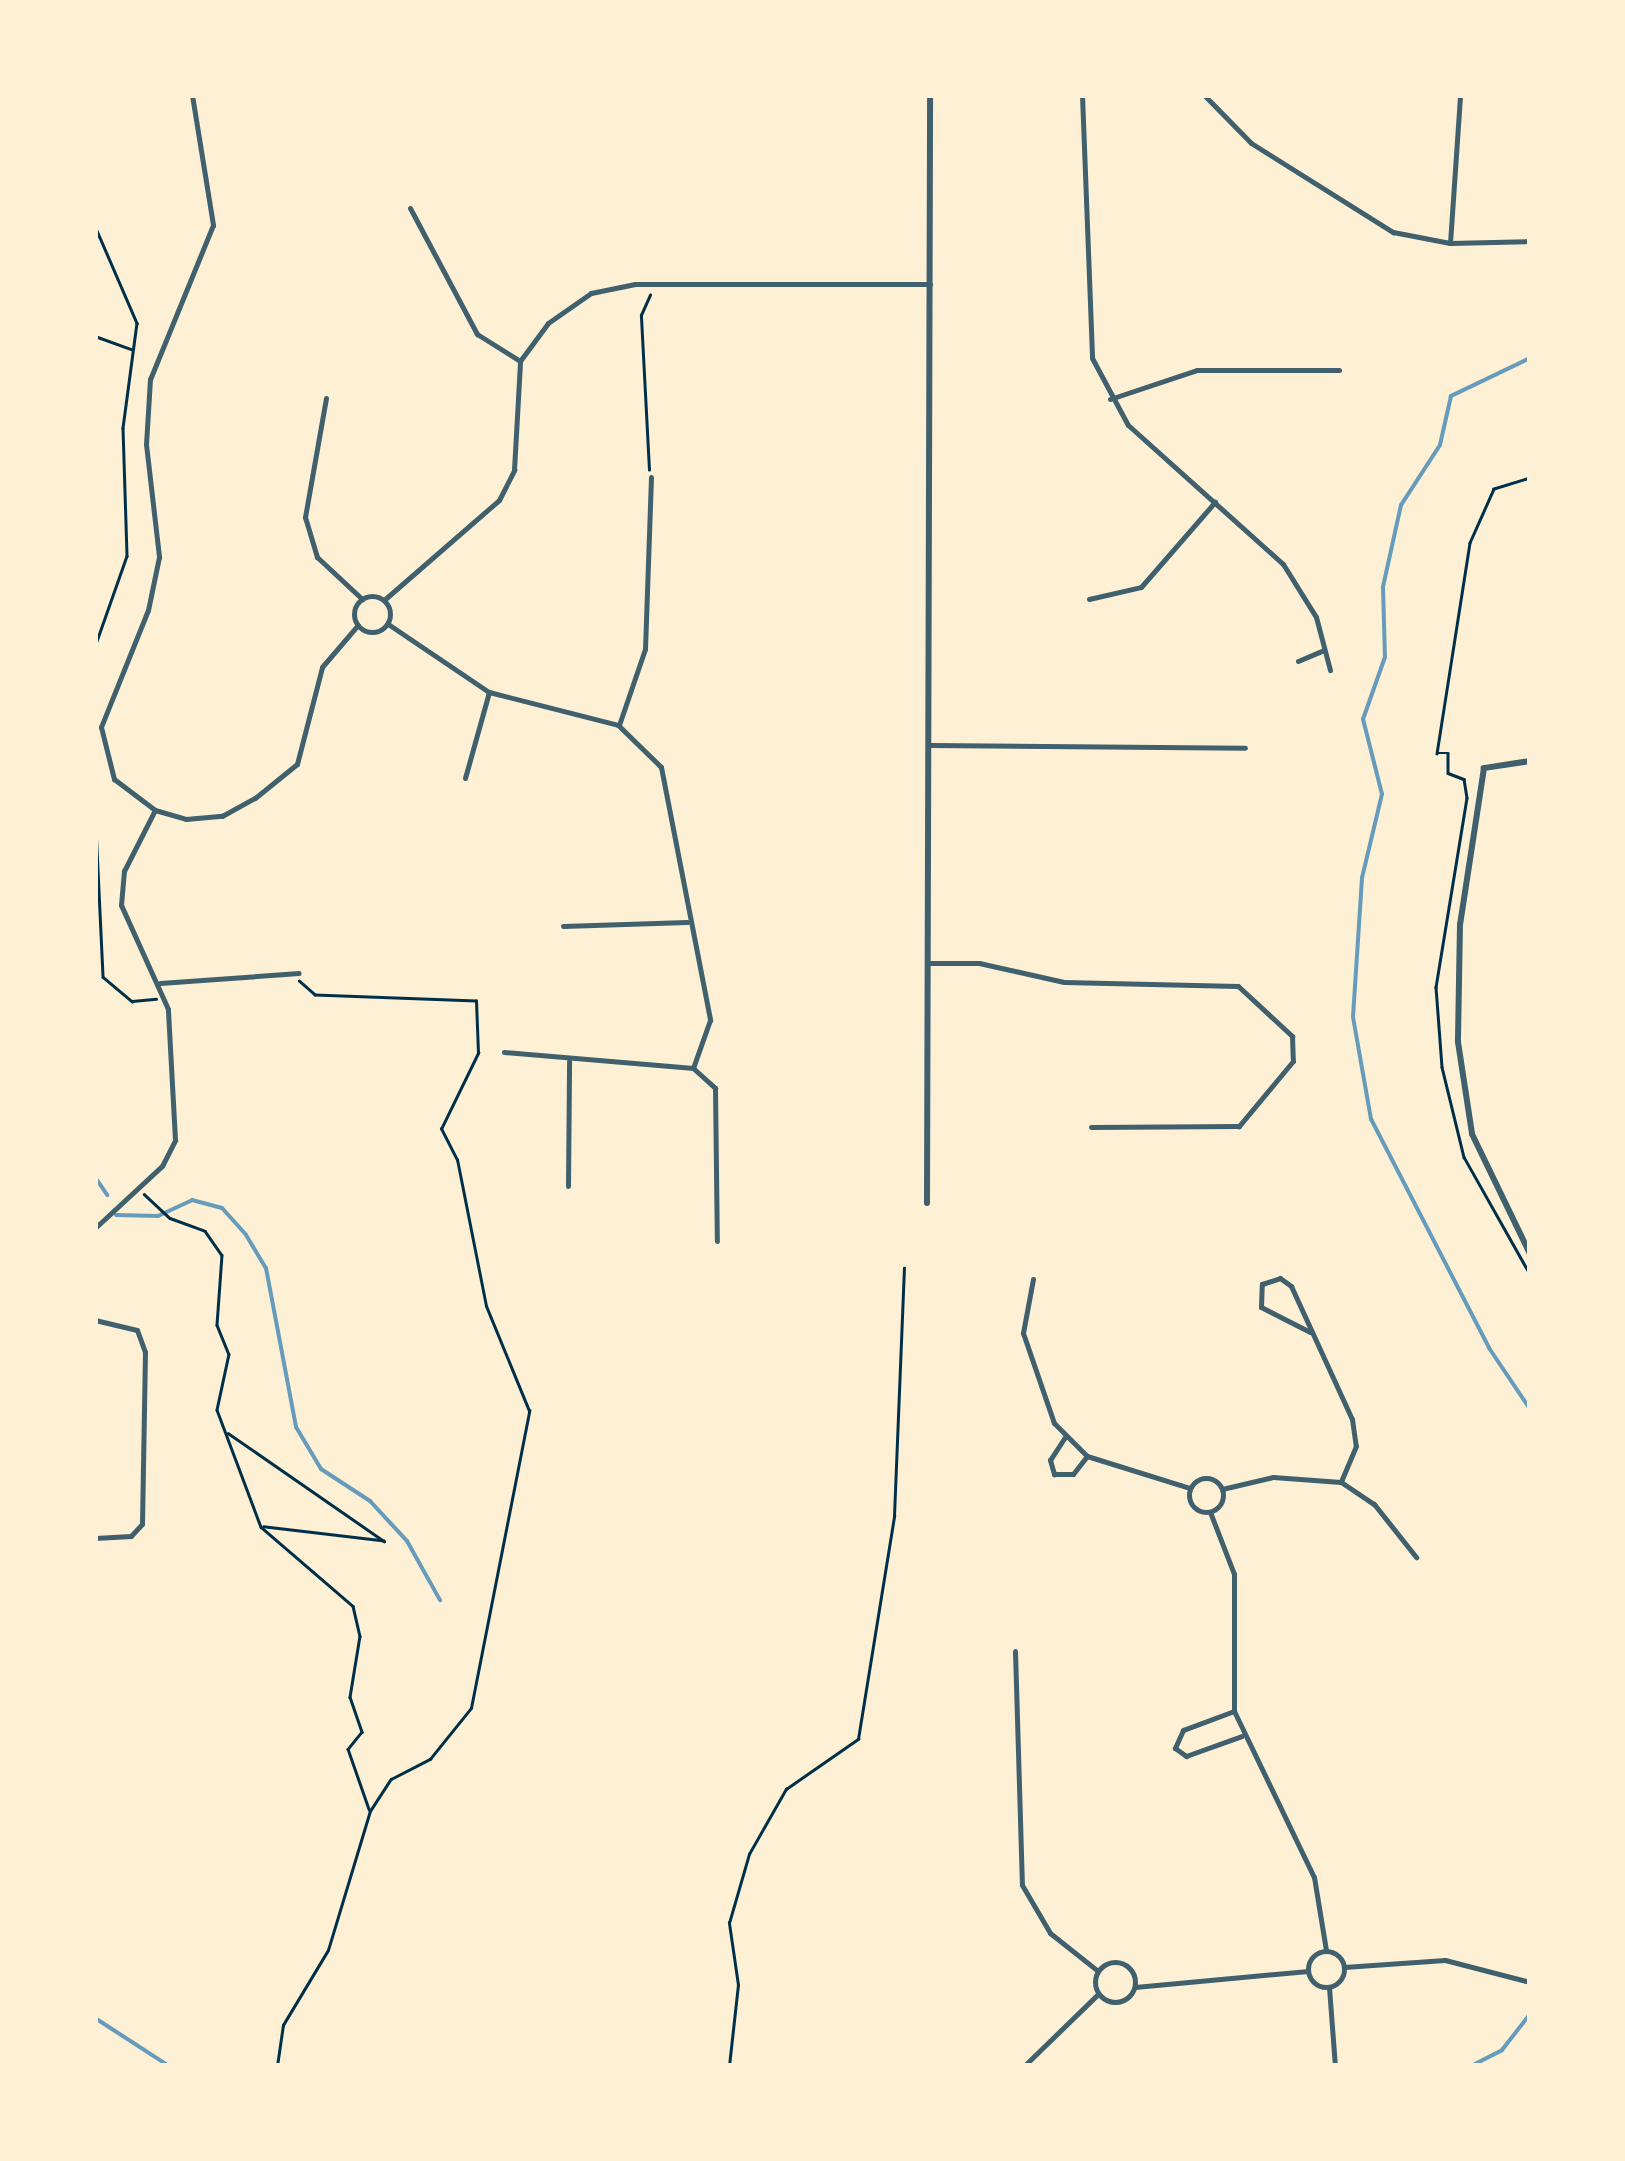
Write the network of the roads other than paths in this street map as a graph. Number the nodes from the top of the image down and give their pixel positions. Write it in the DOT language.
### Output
graph roads {
  1 [pos="192,95"];
  2 [pos="930,95"];
  3 [pos="1082,95"];
  4 [pos="1204,95"];
  5 [pos="1460,95"];
  6 [pos="410,208"];
  7 [pos="1530,241"];
  8 [pos="1450,243"];
  9 [pos="930,284"];
  10 [pos="520,361"];
  11 [pos="1339,370"];
  12 [pos="326,398"];
  13 [pos="1110,399"];
  14 [pos="652,477"];
  15 [pos="1215,502"];
  16 [pos="1089,598"];
  17 [pos="362,599"];
  18 [pos="384,600"];
  19 [pos="388,624"];
  20 [pos="358,625"];
  21 [pos="1324,650"];
  22 [pos="1298,661"];
  23 [pos="1330,670"];
  24 [pos="490,692"];
  25 [pos="618,725"];
  26 [pos="930,745"];
  27 [pos="1245,748"];
  28 [pos="1530,760"];
  29 [pos="465,778"];
  30 [pos="155,810"];
  31 [pos="687,922"];
  32 [pos="563,926"];
  33 [pos="931,964"];
  34 [pos="297,975"];
  35 [pos="158,983"];
  36 [pos="504,1052"];
  37 [pos="569,1061"];
  38 [pos="692,1068"];
  39 [pos="1091,1127"];
  40 [pos="568,1186"];
  41 [pos="927,1203"];
  42 [pos="95,1228"];
  43 [pos="717,1241"];
  44 [pos="1530,1254"];
  45 [pos="1033,1279"];
  46 [pos="95,1320"];
  47 [pos="1310,1332"];
  48 [pos="1065,1437"];
  49 [pos="1087,1456"];
  50 [pos="1341,1482"];
  51 [pos="1190,1488"];
  52 [pos="1222,1489"];
  53 [pos="1210,1512"];
  54 [pos="95,1538"];
  55 [pos="1416,1557"];
  56 [pos="1015,1652"];
  57 [pos="1234,1711"];
  58 [pos="1242,1736"];
  59 [pos="1326,1950"];
  60 [pos="1344,1967"];
  61 [pos="1098,1971"];
  62 [pos="1308,1971"];
  63 [pos="1530,1982"];
  64 [pos="1329,1986"];
  65 [pos="1135,1987"];
  66 [pos="1098,1994"];
  67 [pos="1024,2066"];
  68 [pos="1335,2066"];
  1 -- 30 [label="street"];
  2 -- 9 [label="street"];
  3 -- 13 [label="street"];
  4 -- 8 [label="street"];
  5 -- 8 [label="street"];
  6 -- 10 [label="street"];
  7 -- 8 [label="street"];
  9 -- 10 [label="street"];
  9 -- 26 [label="street"];
  10 -- 18 [label="street"];
  11 -- 13 [label="street"];
  12 -- 17 [label="street"];
  13 -- 15 [label="street"];
  14 -- 25 [label="street"];
  15 -- 16 [label="street"];
  15 -- 21 [label="street"];
  17 -- 18 [label="street"];
  17 -- 20 [label="street"];
  18 -- 19 [label="street"];
  19 -- 20 [label="street"];
  19 -- 24 [label="street"];
  20 -- 30 [label="street"];
  21 -- 22 [label="street"];
  21 -- 23 [label="street"];
  24 -- 25 [label="street"];
  24 -- 29 [label="street"];
  25 -- 31 [label="street"];
  26 -- 27 [label="street"];
  26 -- 33 [label="street"];
  28 -- 44 [label="street"];
  30 -- 35 [label="street"];
  31 -- 32 [label="street"];
  31 -- 38 [label="street"];
  33 -- 39 [label="street"];
  33 -- 41 [label="street"];
  34 -- 35 [label="street"];
  35 -- 42 [label="street"];
  36 -- 37 [label="street"];
  37 -- 38 [label="street"];
  37 -- 40 [label="street"];
  38 -- 43 [label="street"];
  45 -- 48 [label="street"];
  46 -- 54 [label="street"];
  47 -- 47 [label="street"];
  47 -- 50 [label="street"];
  48 -- 49 [label="street"];
  48 -- 49 [label="street"];
  49 -- 51 [label="street"];
  50 -- 52 [label="street"];
  50 -- 55 [label="street"];
  51 -- 52 [label="street"];
  51 -- 53 [label="street"];
  52 -- 53 [label="street"];
  53 -- 57 [label="street"];
  56 -- 61 [label="street"];
  57 -- 58 [label="street"];
  57 -- 58 [label="street"];
  58 -- 59 [label="street"];
  59 -- 60 [label="street"];
  59 -- 62 [label="street"];
  60 -- 63 [label="street"];
  60 -- 64 [label="street"];
  61 -- 65 [label="street"];
  61 -- 66 [label="street"];
  62 -- 64 [label="street"];
  62 -- 65 [label="street"];
  64 -- 68 [label="street"];
  65 -- 66 [label="street"];
  66 -- 67 [label="street"];
}
